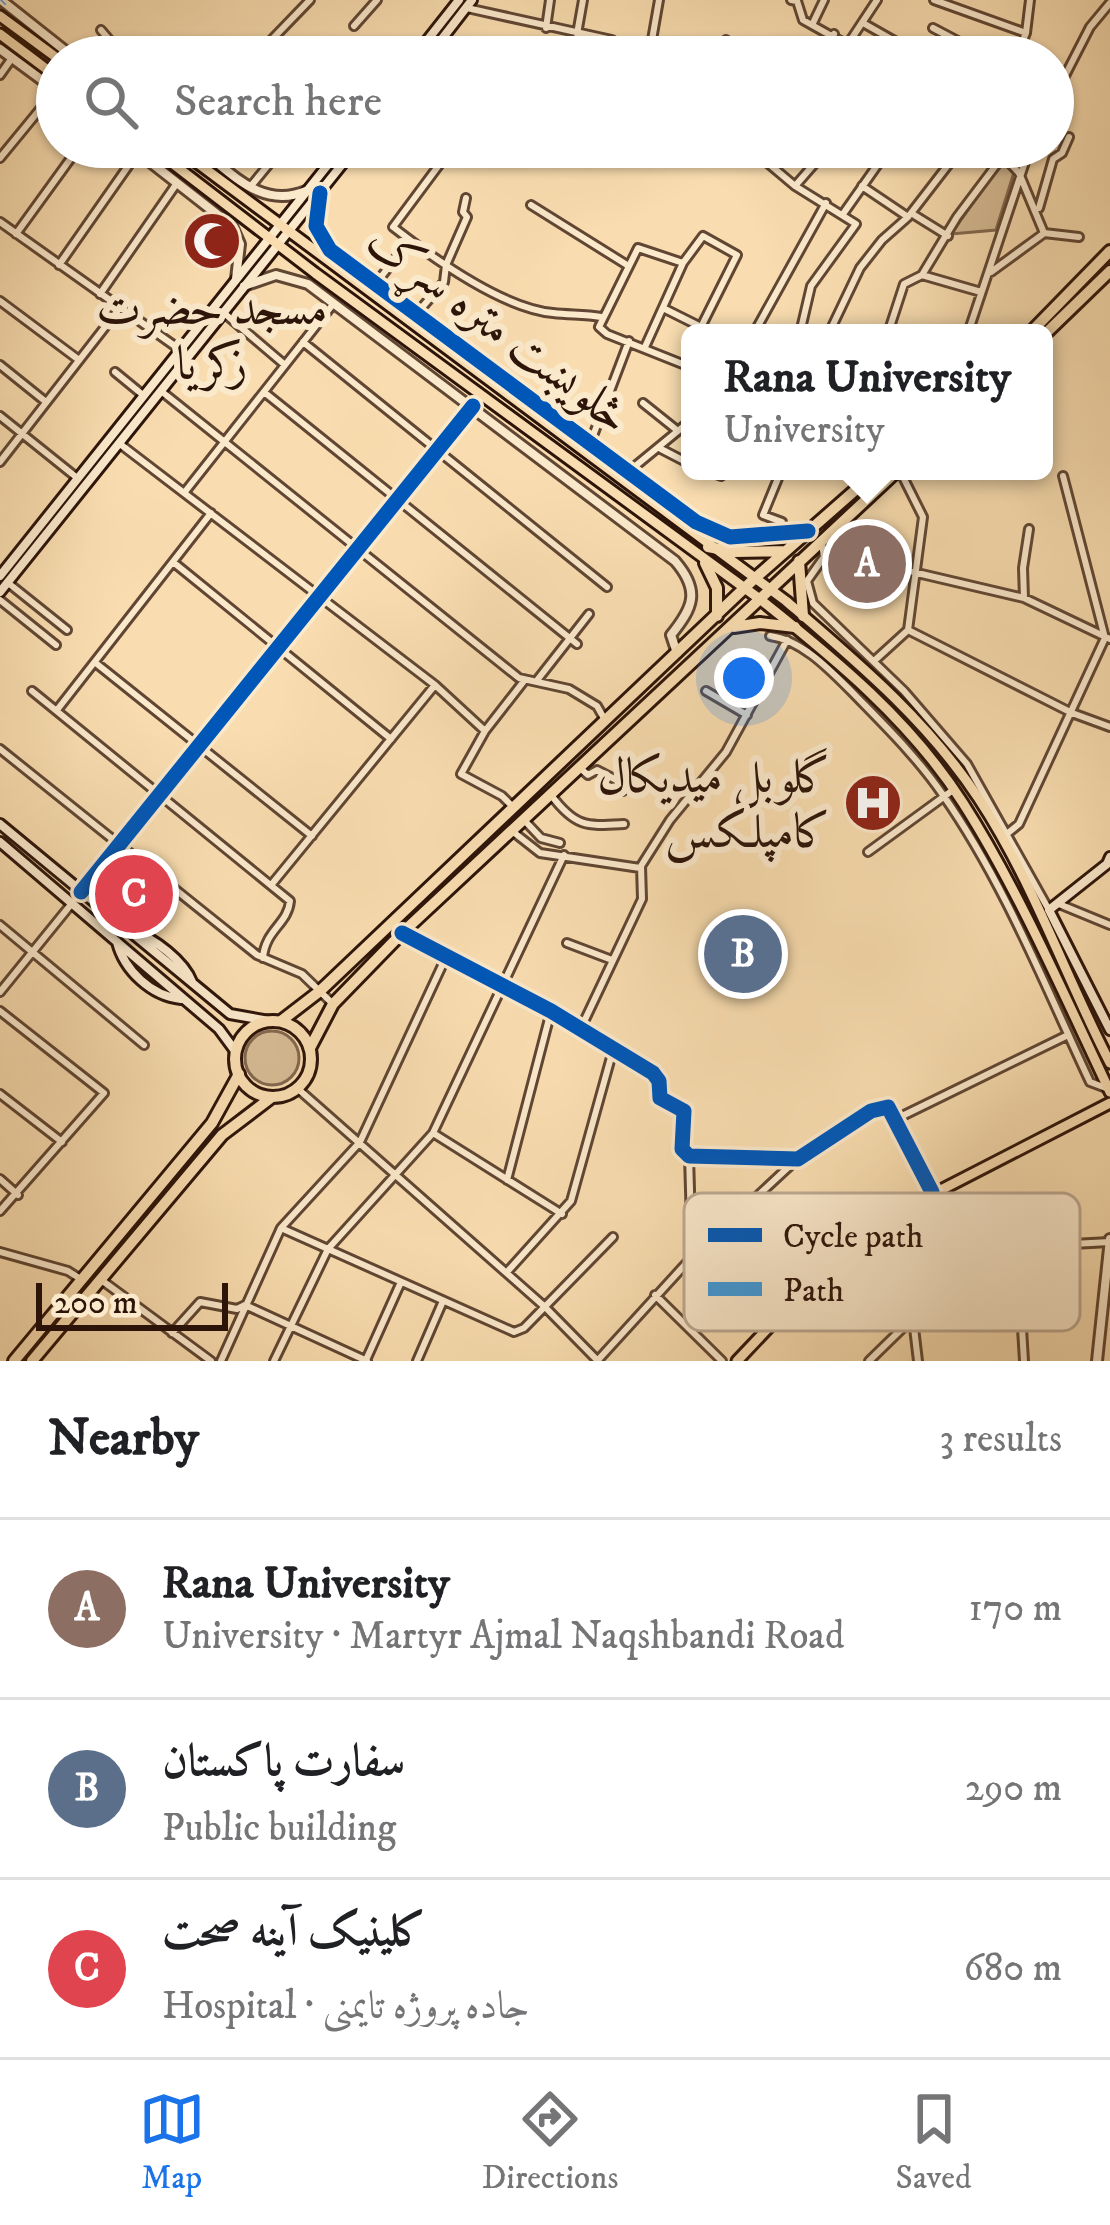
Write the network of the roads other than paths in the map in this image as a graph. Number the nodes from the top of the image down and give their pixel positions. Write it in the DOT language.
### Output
graph roads {
  1 [pos="1,0"];
  2 [pos="310,0"];
  3 [pos="377,0"];
  4 [pos="550,0"];
  5 [pos="584,0"];
  6 [pos="659,0"];
  7 [pos="791,0"];
  8 [pos="824,0"];
  9 [pos="877,0"];
  10 [pos="934,0"];
  11 [pos="1030,0"];
  12 [pos="1110,3"];
  13 [pos="462,4"];
  14 [pos="0,16"];
  15 [pos="813,23"];
  16 [pos="862,23"];
  17 [pos="354,26"];
  18 [pos="546,28"];
  19 [pos="933,28"];
  20 [pos="101,30"];
  21 [pos="1026,33"];
  22 [pos="0,34"];
  23 [pos="578,34"];
  24 [pos="834,34"];
  25 [pos="47,36"];
  26 [pos="106,36"];
  27 [pos="278,36"];
  28 [pos="433,36"];
  29 [pos="441,36"];
  30 [pos="589,36"];
  31 [pos="653,36"];
  32 [pos="837,36"];
  33 [pos="853,36"];
  34 [pos="886,36"];
  35 [pos="948,36"];
  36 [pos="1025,36"];
  37 [pos="36,43"];
  38 [pos="0,49"];
  39 [pos="12,58"];
  40 [pos="1074,58"];
  41 [pos="36,61"];
  42 [pos="0,75"];
  43 [pos="36,76"];
  44 [pos="36,115"];
  45 [pos="0,158"];
  46 [pos="64,168"];
  47 [pos="123,168"];
  48 [pos="159,168"];
  49 [pos="179,168"];
  50 [pos="204,168"];
  51 [pos="225,168"];
  52 [pos="266,168"];
  53 [pos="325,168"];
  54 [pos="340,168"];
  55 [pos="437,168"];
  56 [pos="773,168"];
  57 [pos="811,168"];
  58 [pos="875,168"];
  59 [pos="946,168"];
  60 [pos="990,168"];
  61 [pos="1015,168"];
  62 [pos="1021,168"];
  63 [pos="1050,168"];
  64 [pos="1019,173"];
  65 [pos="177,182"];
  66 [pos="795,186"];
  67 [pos="862,186"];
  68 [pos="250,188"];
  69 [pos="307,190"];
  70 [pos="236,192"];
  71 [pos="320,193"];
  72 [pos="466,198"];
  73 [pos="826,203"];
  74 [pos="228,204"];
  75 [pos="531,205"];
  76 [pos="1038,212"];
  77 [pos="843,214"];
  78 [pos="909,215"];
  79 [pos="222,216"];
  80 [pos="0,222"];
  81 [pos="283,228"];
  82 [pos="1044,233"];
  83 [pos="16,234"];
  84 [pos="948,236"];
  85 [pos="1079,237"];
  86 [pos="273,240"];
  87 [pos="410,240"];
  88 [pos="1110,251"];
  89 [pos="327,255"];
  90 [pos="683,263"];
  91 [pos="59,265"];
  92 [pos="446,265"];
  93 [pos="627,265"];
  94 [pos="1110,271"];
  95 [pos="315,273"];
  96 [pos="988,274"];
  97 [pos="922,275"];
  98 [pos="239,282"];
  99 [pos="377,282"];
  100 [pos="308,284"];
  101 [pos="981,292"];
  102 [pos="100,294"];
  103 [pos="0,301"];
  104 [pos="334,303"];
  105 [pos="663,308"];
  106 [pos="119,309"];
  107 [pos="418,312"];
  108 [pos="223,313"];
  109 [pos="602,317"];
  110 [pos="695,324"];
  111 [pos="702,324"];
  112 [pos="759,324"];
  113 [pos="802,324"];
  114 [pos="833,324"];
  115 [pos="891,324"];
  116 [pos="971,324"];
  117 [pos="1039,324"];
  118 [pos="1053,326"];
  119 [pos="629,341"];
  120 [pos="303,342"];
  121 [pos="645,347"];
  122 [pos="179,349"];
  123 [pos="79,360"];
  124 [pos="681,363"];
  125 [pos="0,365"];
  126 [pos="285,365"];
  127 [pos="115,372"];
  128 [pos="161,391"];
  129 [pos="264,392"];
  130 [pos="143,395"];
  131 [pos="46,401"];
  132 [pos="643,403"];
  133 [pos="472,406"];
  134 [pos="0,416"];
  135 [pos="681,428"];
  136 [pos="678,431"];
  137 [pos="23,433"];
  138 [pos="591,441"];
  139 [pos="225,442"];
  140 [pos="119,443"];
  141 [pos="660,448"];
  142 [pos="438,449"];
  143 [pos="681,459"];
  144 [pos="0,461"];
  145 [pos="628,472"];
  146 [pos="1063,476"];
  147 [pos="76,477"];
  148 [pos="778,480"];
  149 [pos="867,480"];
  150 [pos="889,480"];
  151 [pos="904,480"];
  152 [pos="184,493"];
  153 [pos="398,499"];
  154 [pos="211,513"];
  155 [pos="1029,529"];
  156 [pos="808,531"];
  157 [pos="782,535"];
  158 [pos="820,540"];
  159 [pos="708,547"];
  160 [pos="358,548"];
  161 [pos="784,551"];
  162 [pos="799,561"];
  163 [pos="173,562"];
  164 [pos="706,562"];
  165 [pos="913,572"];
  166 [pos="4,579"];
  167 [pos="754,579"];
  168 [pos="607,587"];
  169 [pos="744,589"];
  170 [pos="770,590"];
  171 [pos="0,596"];
  172 [pos="319,598"];
  173 [pos="1024,598"];
  174 [pos="761,600"];
  175 [pos="589,614"];
  176 [pos="717,616"];
  177 [pos="799,621"];
  178 [pos="833,625"];
  179 [pos="731,627"];
  180 [pos="908,630"];
  181 [pos="67,631"];
  182 [pos="823,634"];
  183 [pos="770,636"];
  184 [pos="569,638"];
  185 [pos="1107,639"];
  186 [pos="787,640"];
  187 [pos="577,644"];
  188 [pos="56,645"];
  189 [pos="275,647"];
  190 [pos="677,653"];
  191 [pos="874,661"];
  192 [pos="97,664"];
  193 [pos="538,680"];
  194 [pos="524,681"];
  195 [pos="435,685"];
  196 [pos="32,691"];
  197 [pos="706,691"];
  198 [pos="57,710"];
  199 [pos="1072,713"];
  200 [pos="747,715"];
  201 [pos="605,720"];
  202 [pos="1110,727"];
  203 [pos="485,731"];
  204 [pos="391,739"];
  205 [pos="199,746"];
  206 [pos="0,749"];
  207 [pos="580,768"];
  208 [pos="622,791"];
  209 [pos="949,793"];
  210 [pos="160,794"];
  211 [pos="551,795"];
  212 [pos="513,807"];
  213 [pos="524,820"];
  214 [pos="0,824"];
  215 [pos="625,824"];
  216 [pos="512,831"];
  217 [pos="1009,833"];
  218 [pos="312,836"];
  219 [pos="0,842"];
  220 [pos="560,843"];
  221 [pos="120,844"];
  222 [pos="868,852"];
  223 [pos="564,855"];
  224 [pos="1110,857"];
  225 [pos="640,868"];
  226 [pos="272,884"];
  227 [pos="81,892"];
  228 [pos="73,902"];
  229 [pos="1059,904"];
  230 [pos="1049,910"];
  231 [pos="0,925"];
  232 [pos="1110,926"];
  233 [pos="402,934"];
  234 [pos="567,943"];
  235 [pos="32,952"];
  236 [pos="446,957"];
  237 [pos="263,958"];
  238 [pos="612,961"];
  239 [pos="505,987"];
  240 [pos="0,992"];
  241 [pos="320,992"];
  242 [pos="334,1004"];
  243 [pos="0,1011"];
  244 [pos="551,1011"];
  245 [pos="275,1021"];
  246 [pos="580,1029"];
  247 [pos="1110,1030"];
  248 [pos="1068,1035"];
  249 [pos="144,1045"];
  250 [pos="310,1048"];
  251 [pos="613,1050"];
  252 [pos="236,1052"];
  253 [pos="1110,1063"];
  254 [pos="239,1074"];
  255 [pos="297,1088"];
  256 [pos="1109,1091"];
  257 [pos="0,1094"];
  258 [pos="272,1097"];
  259 [pos="1110,1103"];
  260 [pos="896,1119"];
  261 [pos="433,1132"];
  262 [pos="62,1142"];
  263 [pos="360,1142"];
  264 [pos="689,1156"];
  265 [pos="798,1159"];
  266 [pos="396,1173"];
  267 [pos="0,1179"];
  268 [pos="507,1180"];
  269 [pos="932,1192"];
  270 [pos="690,1193"];
  271 [pos="761,1193"];
  272 [pos="18,1195"];
  273 [pos="0,1211"];
  274 [pos="563,1214"];
  275 [pos="281,1228"];
  276 [pos="613,1238"];
  277 [pos="1110,1240"];
  278 [pos="1080,1242"];
  279 [pos="328,1249"];
  280 [pos="0,1252"];
  281 [pos="684,1265"];
  282 [pos="507,1272"];
  283 [pos="82,1280"];
  284 [pos="100,1280"];
  285 [pos="401,1282"];
  286 [pos="655,1294"];
  287 [pos="443,1301"];
  288 [pos="245,1305"];
  289 [pos="545,1307"];
  290 [pos="684,1323"];
  291 [pos="293,1325"];
  292 [pos="692,1331"];
  293 [pos="765,1331"];
  294 [pos="900,1331"];
  295 [pos="915,1331"];
  296 [pos="1023,1331"];
  297 [pos="172,1333"];
  298 [pos="14,1361"];
  299 [pos="32,1361"];
  300 [pos="211,1361"];
  301 [pos="221,1361"];
  302 [pos="274,1361"];
  303 [pos="366,1361"];
  304 [pos="417,1361"];
  305 [pos="597,1361"];
  306 [pos="722,1361"];
  307 [pos="737,1361"];
  308 [pos="869,1361"];
  309 [pos="918,1361"];
  310 [pos="1024,1361"];
  311 [pos="1097,1361"];
  1 -- 25 [label="main road"];
  2 -- 27 [label="street"];
  3 -- 17 [label="street"];
  4 -- 18 [label="street"];
  5 -- 23 [label="street"];
  6 -- 31 [label="street"];
  7 -- 15 [label="street"];
  8 -- 15 [label="street"];
  9 -- 16 [label="street"];
  10 -- 21 [label="street"];
  11 -- 21 [label="street"];
  12 -- 40 [label="street"];
  13 -- 18 [label="street"];
  13 -- 28 [label="main road"];
  13 -- 29 [label="main road"];
  14 -- 37 [label="main road"];
  15 -- 24 [label="street"];
  16 -- 33 [label="street"];
  16 -- 34 [label="street"];
  18 -- 23 [label="street"];
  19 -- 35 [label="street"];
  20 -- 26 [label="street"];
  21 -- 36 [label="street"];
  22 -- 41 [label="main road"];
  23 -- 30 [label="street"];
  24 -- 32 [label="street"];
  38 -- 39 [label="main road"];
  39 -- 42 [label="street"];
  39 -- 43 [label="main road"];
  44 -- 45 [label="street"];
  46 -- 83 [label="street"];
  47 -- 91 [label="street"];
  48 -- 65 [label="main road"];
  49 -- 74 [label="main road"];
  50 -- 70 [label="main road"];
  51 -- 68 [label="main road"];
  52 -- 68 [label="street"];
  53 -- 69 [label="main road"];
  54 -- 71 [label="main road"];
  55 -- 87 [label="street"];
  56 -- 66 [label="street"];
  57 -- 66 [label="street"];
  58 -- 67 [label="street"];
  59 -- 78 [label="street"];
  60 -- 84 [label="street"];
  61 -- 64 [label="street"];
  62 -- 64 [label="street"];
  63 -- 76 [label="street"];
  64 -- 76 [label="street"];
  64 -- 96 [label="street"];
  65 -- 79 [label="main road"];
  65 -- 102 [label="street"];
  66 -- 73 [label="street"];
  67 -- 77 [label="street"];
  67 -- 78 [label="street"];
  68 -- 69 [label="main road"];
  68 -- 70 [label="main road"];
  69 -- 81 [label="main road"];
  70 -- 81 [label="main road"];
  71 -- 81 [label="main road"];
  71 -- 89 [label="main road, څلویښت متره سړک"];
  72 -- 92 [label="street"];
  73 -- 77 [label="street"];
  73 -- 112 [label="street"];
  74 -- 79 [label="main road"];
  74 -- 86 [label="main road"];
  75 -- 93 [label="street"];
  76 -- 82 [label="street"];
  77 -- 113 [label="street"];
  78 -- 84 [label="street"];
  78 -- 114 [label="street"];
  79 -- 98 [label="main road"];
  80 -- 83 [label="street"];
  81 -- 86 [label="main road"];
  81 -- 89 [label="main road"];
  82 -- 85 [label="street"];
  82 -- 96 [label="street"];
  83 -- 91 [label="street"];
  84 -- 97 [label="street"];
  86 -- 95 [label="main road"];
  86 -- 98 [label="main road"];
  87 -- 92 [label="street"];
  87 -- 99 [label="street"];
  88 -- 117 [label="highway"];
  89 -- 99 [label="main road, څلویښت متره سړک"];
  89 -- 159 [label="main road"];
  90 -- 93 [label="street"];
  90 -- 105 [label="street"];
  90 -- 111 [label="street"];
  91 -- 102 [label="street"];
  92 -- 107 [label="street"];
  92 -- 109 [label="street"];
  93 -- 109 [label="street"];
  94 -- 118 [label="highway"];
  95 -- 100 [label="main road"];
  95 -- 164 [label="main road"];
  96 -- 101 [label="street"];
  97 -- 101 [label="street"];
  97 -- 115 [label="street"];
  98 -- 100 [label="main road, څلویښت متره سړک"];
  98 -- 108 [label="main road"];
  98 -- 122 [label="main road"];
  99 -- 107 [label="main road, څلویښت متره سړک"];
  100 -- 104 [label="main road, څلویښت متره سړک"];
  101 -- 116 [label="street"];
  102 -- 106 [label="street"];
  103 -- 123 [label="street"];
  104 -- 120 [label="street"];
  104 -- 133 [label="main road, څلویښت متره سړک"];
  105 -- 110 [label="street"];
  105 -- 121 [label="street"];
  106 -- 122 [label="street"];
  106 -- 123 [label="street"];
  107 -- 138 [label="main road, څلویښت متره سړک"];
  108 -- 126 [label="street"];
  108 -- 128 [label="main road"];
  109 -- 119 [label="street"];
  119 -- 121 [label="street"];
  119 -- 138 [label="street"];
  120 -- 126 [label="street"];
  120 -- 142 [label="street"];
  121 -- 124 [label="street"];
  122 -- 130 [label="main road"];
  123 -- 131 [label="street"];
  125 -- 131 [label="street"];
  126 -- 129 [label="street"];
  127 -- 130 [label="street"];
  128 -- 139 [label="street"];
  128 -- 140 [label="main road"];
  129 -- 139 [label="street"];
  129 -- 153 [label="street"];
  130 -- 147 [label="main road"];
  131 -- 137 [label="street"];
  132 -- 136 [label="street"];
  133 -- 142 [label="street"];
  133 -- 190 [label="main road, څلویښت متره سړک"];
  134 -- 137 [label="street"];
  135 -- 136 [label="street"];
  136 -- 141 [label="street"];
  137 -- 144 [label="street"];
  137 -- 147 [label="street"];
  138 -- 145 [label="main road, څلویښت متره سړک"];
  139 -- 152 [label="street"];
  139 -- 160 [label="street"];
  140 -- 152 [label="street"];
  140 -- 166 [label="main road"];
  141 -- 143 [label="street"];
  141 -- 145 [label="street"];
  142 -- 153 [label="street"];
  142 -- 168 [label="street"];
  145 -- 157 [label="main road, څلویښت متره سړک"];
  146 -- 185 [label="street"];
  147 -- 166 [label="main road"];
  148 -- 157 [label="street"];
  149 -- 156 [label="highway"];
  150 -- 158 [label="highway"];
  151 -- 165 [label="street"];
  152 -- 154 [label="street"];
  153 -- 160 [label="street"];
  153 -- 184 [label="street"];
  154 -- 163 [label="street"];
  154 -- 172 [label="street"];
  155 -- 173 [label="street"];
  156 -- 157 [label="main road, څلویښت متره سړک"];
  156 -- 161 [label="highway"];
  158 -- 162 [label="highway"];
  158 -- 178 [label="street"];
  159 -- 161 [label="highway"];
  159 -- 167 [label="main road"];
  160 -- 172 [label="street"];
  160 -- 194 [label="street"];
  161 -- 167 [label="highway"];
  162 -- 170 [label="highway"];
  162 -- 177 [label="highway"];
  163 -- 189 [label="street"];
  163 -- 192 [label="street"];
  164 -- 169 [label="main road"];
  164 -- 176 [label="highway"];
  165 -- 173 [label="street"];
  165 -- 180 [label="street"];
  166 -- 171 [label="main road"];
  166 -- 181 [label="street"];
  167 -- 169 [label="highway"];
  167 -- 170 [label="main road"];
  169 -- 174 [label="main road"];
  169 -- 176 [label="highway"];
  170 -- 174 [label="highway"];
  170 -- 177 [label="main road"];
  171 -- 188 [label="street"];
  172 -- 189 [label="street"];
  172 -- 195 [label="street"];
  173 -- 185 [label="street"];
  174 -- 177 [label="main road"];
  174 -- 179 [label="highway"];
  175 -- 184 [label="street"];
  176 -- 190 [label="highway"];
  177 -- 179 [label="highway"];
  177 -- 182 [label="main road"];
  177 -- 209 [label="main road"];
  178 -- 182 [label="street"];
  178 -- 191 [label="street"];
  179 -- 207 [label="highway"];
  180 -- 191 [label="street"];
  180 -- 199 [label="street"];
  182 -- 253 [label="main road"];
  183 -- 186 [label="street"];
  184 -- 187 [label="street"];
  184 -- 193 [label="street"];
  185 -- 199 [label="street"];
  186 -- 200 [label="street"];
  186 -- 209 [label="street"];
  189 -- 204 [label="street"];
  189 -- 205 [label="street"];
  190 -- 201 [label="highway"];
  191 -- 217 [label="street"];
  192 -- 198 [label="street"];
  192 -- 205 [label="street"];
  193 -- 194 [label="street"];
  193 -- 201 [label="street"];
  194 -- 203 [label="street"];
  195 -- 203 [label="street"];
  195 -- 204 [label="street"];
  196 -- 198 [label="street"];
  197 -- 200 [label="street"];
  198 -- 210 [label="street"];
  199 -- 202 [label="street"];
  199 -- 217 [label="street"];
  200 -- 225 [label="street"];
  201 -- 212 [label="highway"];
  203 -- 212 [label="street"];
  204 -- 218 [label="street"];
  205 -- 210 [label="street"];
  205 -- 218 [label="street"];
  206 -- 221 [label="street"];
  207 -- 208 [label="street"];
  207 -- 211 [label="highway"];
  209 -- 222 [label="street"];
  209 -- 248 [label="street"];
  209 -- 256 [label="main road"];
  210 -- 221 [label="street"];
  210 -- 226 [label="street"];
  211 -- 213 [label="highway"];
  211 -- 215 [label="street"];
  212 -- 241 [label="highway"];
  213 -- 216 [label="highway"];
  213 -- 220 [label="street"];
  214 -- 227 [label="main road"];
  216 -- 223 [label="street"];
  216 -- 233 [label="highway"];
  217 -- 230 [label="street"];
  218 -- 226 [label="street"];
  219 -- 228 [label="main road"];
  221 -- 227 [label="street"];
  221 -- 237 [label="street"];
  223 -- 225 [label="street"];
  223 -- 239 [label="street"];
  224 -- 229 [label="main road"];
  225 -- 238 [label="street"];
  226 -- 237 [label="street"];
  227 -- 245 [label="main road"];
  228 -- 235 [label="street"];
  228 -- 252 [label="main road"];
  229 -- 230 [label="main road"];
  229 -- 232 [label="street"];
  230 -- 247 [label="main road"];
  231 -- 235 [label="street"];
  233 -- 236 [label="street"];
  233 -- 242 [label="highway"];
  234 -- 238 [label="street"];
  235 -- 240 [label="street"];
  235 -- 249 [label="street"];
  236 -- 239 [label="street"];
  236 -- 263 [label="street"];
  237 -- 241 [label="street"];
  238 -- 246 [label="street"];
  239 -- 244 [label="street"];
  239 -- 261 [label="street"];
  241 -- 242 [label="street"];
  241 -- 245 [label="highway"];
  242 -- 250 [label="highway"];
  243 -- 262 [label="street"];
  244 -- 246 [label="street"];
  244 -- 268 [label="street"];
  245 -- 250 [label="highway"];
  245 -- 252 [label="highway"];
  246 -- 251 [label="street"];
  248 -- 256 [label="street"];
  248 -- 260 [label="street"];
  250 -- 255 [label="highway"];
  251 -- 264 [label="street"];
  251 -- 274 [label="street"];
  252 -- 254 [label="highway"];
  254 -- 258 [label="highway"];
  254 -- 283 [label="highway"];
  255 -- 258 [label="highway"];
  255 -- 263 [label="street"];
  257 -- 262 [label="street"];
  258 -- 284 [label="highway"];
  259 -- 269 [label="main road"];
  260 -- 265 [label="street"];
  260 -- 269 [label="street"];
  261 -- 266 [label="street"];
  261 -- 268 [label="street"];
  262 -- 272 [label="street"];
  263 -- 266 [label="street"];
  263 -- 275 [label="street"];
  264 -- 265 [label="street"];
  264 -- 270 [label="street"];
  265 -- 271 [label="street"];
  266 -- 279 [label="street"];
  266 -- 282 [label="street"];
  267 -- 272 [label="street"];
  268 -- 274 [label="street"];
  272 -- 273 [label="street"];
  274 -- 282 [label="street"];
  275 -- 279 [label="street"];
  275 -- 288 [label="street"];
  276 -- 289 [label="street"];
  277 -- 278 [label="street"];
  277 -- 311 [label="main road"];
  279 -- 285 [label="street"];
  279 -- 291 [label="street"];
  280 -- 283 [label="street"];
  281 -- 286 [label="street"];
  282 -- 289 [label="street"];
  283 -- 298 [label="highway"];
  284 -- 297 [label="street"];
  284 -- 299 [label="highway"];
  285 -- 287 [label="street"];
  285 -- 303 [label="street"];
  286 -- 290 [label="street"];
  286 -- 305 [label="street"];
  287 -- 289 [label="street"];
  287 -- 304 [label="street"];
  288 -- 291 [label="street"];
  288 -- 297 [label="street"];
  288 -- 301 [label="street"];
  289 -- 305 [label="street"];
  291 -- 302 [label="street"];
  291 -- 303 [label="street"];
  292 -- 306 [label="street"];
  293 -- 307 [label="main road"];
  294 -- 308 [label="street"];
  295 -- 309 [label="street"];
  296 -- 310 [label="street"];
  297 -- 300 [label="street"];
}
